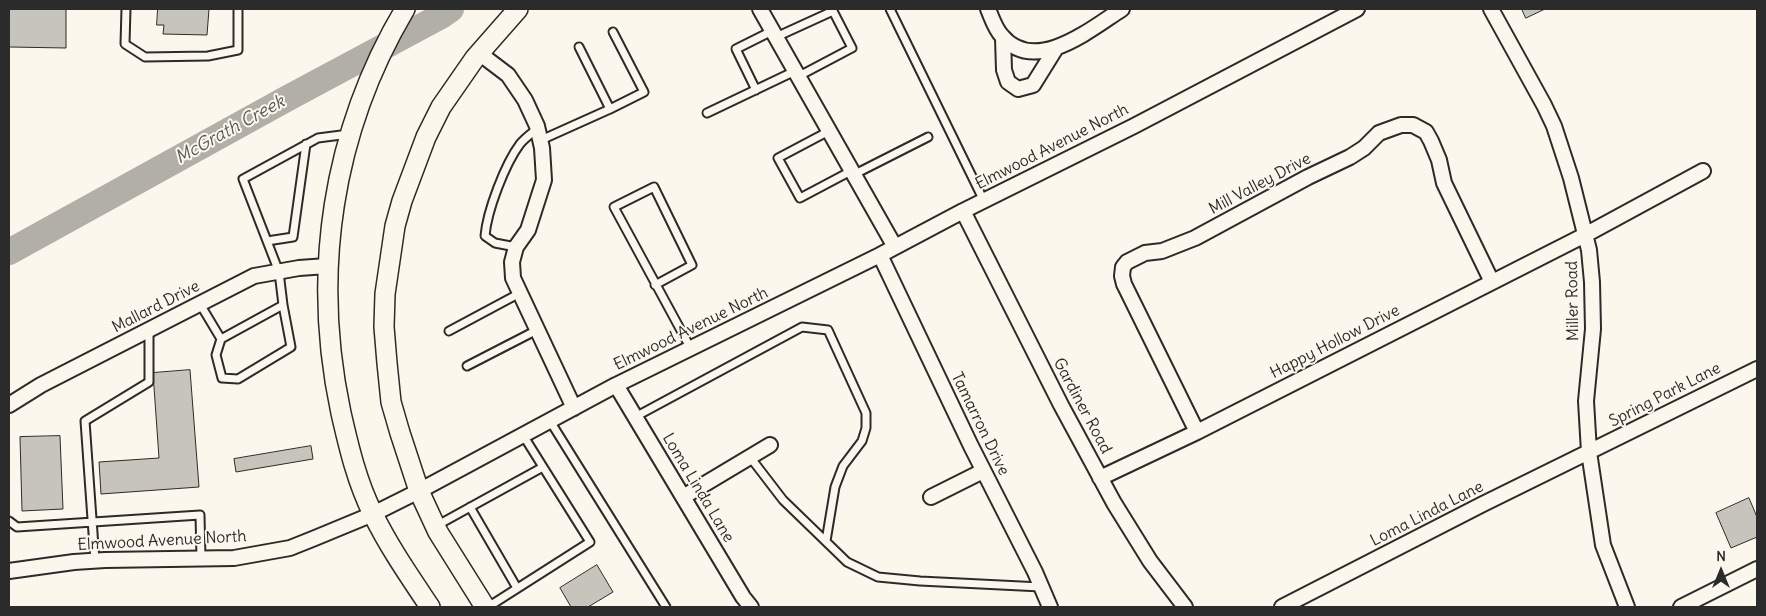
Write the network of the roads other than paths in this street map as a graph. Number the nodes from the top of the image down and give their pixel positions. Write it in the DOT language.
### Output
graph roads {
  1 [pos="126,9"];
  2 [pos="238,9"];
  3 [pos="518,9"];
  4 [pos="760,9"];
  5 [pos="890,9"];
  6 [pos="988,9"];
  7 [pos="1122,9"];
  8 [pos="1357,9"];
  9 [pos="1491,9"];
  10 [pos="400,17"];
  11 [pos="613,32"];
  12 [pos="774,34"];
  13 [pos="1003,38"];
  14 [pos="579,47"];
  15 [pos="1056,48"];
  16 [pos="479,53"];
  17 [pos="797,74"];
  18 [pos="756,90"];
  19 [pos="610,109"];
  20 [pos="707,113"];
  21 [pos="829,131"];
  22 [pos="350,134"];
  23 [pos="539,134"];
  24 [pos="928,137"];
  25 [pos="306,144"];
  26 [pos="1703,171"];
  27 [pos="852,173"];
  28 [pos="984,201"];
  29 [pos="963,211"];
  30 [pos="1585,235"];
  31 [pos="267,241"];
  32 [pos="516,247"];
  33 [pos="894,247"];
  34 [pos="880,255"];
  35 [pos="327,266"];
  36 [pos="279,272"];
  37 [pos="1492,282"];
  38 [pos="655,285"];
  39 [pos="520,293"];
  40 [pos="200,304"];
  41 [pos="283,305"];
  42 [pos="149,330"];
  43 [pos="449,330"];
  44 [pos="537,330"];
  45 [pos="221,339"];
  46 [pos="691,349"];
  47 [pos="467,366"];
  48 [pos="1757,369"];
  49 [pos="616,385"];
  50 [pos="9,405"];
  51 [pos="574,408"];
  52 [pos="635,417"];
  53 [pos="550,421"];
  54 [pos="1197,432"];
  55 [pos="523,435"];
  56 [pos="770,445"];
  57 [pos="1589,452"];
  58 [pos="750,457"];
  59 [pos="543,467"];
  60 [pos="983,471"];
  61 [pos="1100,478"];
  62 [pos="419,491"];
  63 [pos="683,497"];
  64 [pos="931,497"];
  65 [pos="470,507"];
  66 [pos="373,514"];
  67 [pos="9,521"];
  68 [pos="92,522"];
  69 [pos="435,526"];
  70 [pos="826,541"];
  71 [pos="200,558"];
  72 [pos="95,561"];
  73 [pos="1757,569"];
  74 [pos="9,571"];
  75 [pos="1041,586"];
  76 [pos="517,588"];
  77 [pos="430,607"];
  78 [pos="487,607"];
  79 [pos="666,607"];
  80 [pos="752,607"];
  81 [pos="1050,607"];
  82 [pos="1185,607"];
  83 [pos="1282,607"];
  84 [pos="1626,607"];
  85 [pos="1680,607"];
  1 -- 2 [label="lane"];
  3 -- 16 [label="street"];
  4 -- 12 [label="street"];
  5 -- 28 [label="lane"];
  6 -- 13 [label="street"];
  7 -- 15 [label="street"];
  8 -- 28 [label="street, Elmwood Avenue North"];
  9 -- 30 [label="street, Miller Road"];
  10 -- 22 [label="street"];
  11 -- 19 [label="lane"];
  12 -- 17 [label="street"];
  12 -- 17 [label="lane"];
  12 -- 18 [label="lane"];
  13 -- 15 [label="street"];
  13 -- 15 [label="street"];
  14 -- 19 [label="lane"];
  16 -- 23 [label="street"];
  16 -- 62 [label="street"];
  17 -- 18 [label="lane"];
  17 -- 21 [label="street"];
  18 -- 20 [label="lane"];
  19 -- 23 [label="lane"];
  21 -- 27 [label="street"];
  21 -- 27 [label="lane"];
  22 -- 25 [label="lane"];
  22 -- 35 [label="street"];
  23 -- 32 [label="street"];
  23 -- 32 [label="lane"];
  24 -- 27 [label="lane"];
  25 -- 31 [label="lane"];
  25 -- 31 [label="lane"];
  26 -- 30 [label="street, Happy Hollow Drive"];
  27 -- 33 [label="street"];
  28 -- 29 [label="street, Elmwood Avenue North"];
  29 -- 33 [label="street, Elmwood Avenue North"];
  29 -- 61 [label="street, Gardiner Road"];
  30 -- 37 [label="street, Happy Hollow Drive"];
  30 -- 57 [label="street, Miller Road"];
  31 -- 36 [label="lane"];
  32 -- 39 [label="street"];
  33 -- 34 [label="street, Elmwood Avenue North"];
  34 -- 46 [label="street, Elmwood Avenue North"];
  34 -- 60 [label="street, Tamarron Drive"];
  35 -- 36 [label="street, Mallard Drive"];
  35 -- 66 [label="street"];
  36 -- 40 [label="street, Mallard Drive"];
  36 -- 41 [label="lane"];
  37 -- 54 [label="street, Happy Hollow Drive"];
  37 -- 54 [label="street, Mill Valley Drive"];
  38 -- 38 [label="lane"];
  38 -- 46 [label="lane"];
  39 -- 43 [label="lane"];
  39 -- 44 [label="street"];
  40 -- 42 [label="street, Mallard Drive"];
  40 -- 45 [label="lane"];
  41 -- 45 [label="lane"];
  41 -- 45 [label="lane"];
  42 -- 50 [label="street, Mallard Drive"];
  42 -- 68 [label="lane"];
  44 -- 47 [label="lane"];
  44 -- 51 [label="street"];
  46 -- 49 [label="street, Elmwood Avenue North"];
  48 -- 57 [label="street, Spring Park Lane"];
  49 -- 51 [label="street, Elmwood Avenue North"];
  49 -- 52 [label="street, Loma Linda Lane"];
  51 -- 53 [label="street, Elmwood Avenue North"];
  52 -- 63 [label="street, Loma Linda Lane"];
  52 -- 70 [label="lane"];
  53 -- 55 [label="street, Elmwood Avenue North"];
  53 -- 79 [label="lane"];
  54 -- 61 [label="street, Happy Hollow Drive"];
  55 -- 59 [label="lane"];
  55 -- 62 [label="street, Elmwood Avenue North"];
  56 -- 58 [label="street"];
  57 -- 83 [label="street, Loma Linda Lane"];
  57 -- 84 [label="street, Miller Road"];
  58 -- 63 [label="street"];
  58 -- 70 [label="lane"];
  59 -- 65 [label="lane"];
  59 -- 76 [label="lane"];
  60 -- 64 [label="street"];
  60 -- 75 [label="street, Tamarron Drive"];
  61 -- 82 [label="street, Gardiner Road"];
  62 -- 66 [label="street, Elmwood Avenue North"];
  62 -- 69 [label="street"];
  63 -- 80 [label="street, Loma Linda Lane"];
  65 -- 69 [label="lane"];
  65 -- 76 [label="lane"];
  66 -- 71 [label="street, Elmwood Avenue North"];
  66 -- 77 [label="street"];
  67 -- 68 [label="lane"];
  68 -- 71 [label="lane"];
  68 -- 72 [label="lane"];
  69 -- 78 [label="street"];
  70 -- 75 [label="lane"];
  71 -- 72 [label="street, Elmwood Avenue North"];
  72 -- 74 [label="street, Elmwood Avenue North"];
  73 -- 85 [label="street"];
  75 -- 81 [label="street, Tamarron Drive"];
  76 -- 78 [label="lane"];
}
